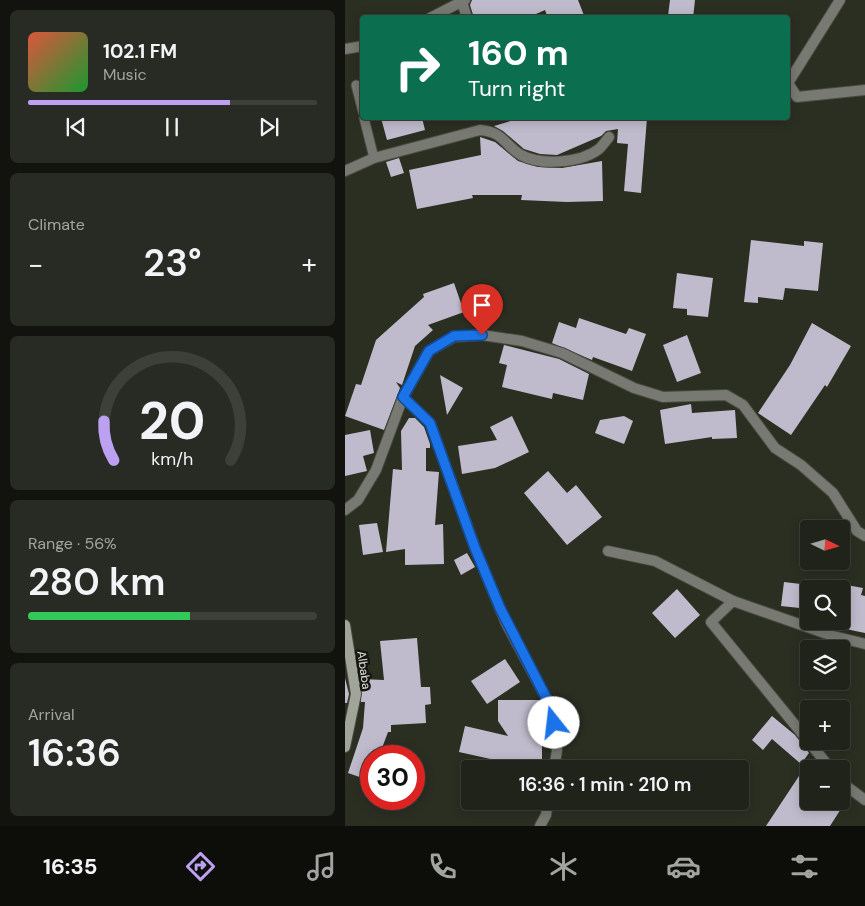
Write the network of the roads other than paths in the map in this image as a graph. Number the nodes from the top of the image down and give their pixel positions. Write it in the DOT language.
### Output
graph roads {
  1 [pos="840,0"];
  2 [pos="464,1"];
  3 [pos="436,15"];
  4 [pos="466,15"];
  5 [pos="360,46"];
  6 [pos="345,49"];
  7 [pos="790,81"];
  8 [pos="356,85"];
  9 [pos="790,87"];
  10 [pos="865,90"];
  11 [pos="360,100"];
  12 [pos="364,120"];
  13 [pos="609,137"];
  14 [pos="374,158"];
  15 [pos="345,171"];
  16 [pos="403,397"];
  17 [pos="345,510"];
  18 [pos="865,536"];
  19 [pos="608,551"];
  20 [pos="733,601"];
  21 [pos="345,625"];
  22 [pos="865,644"];
  23 [pos="345,747"];
  24 [pos="555,760"];
  25 [pos="824,760"];
  26 [pos="850,789"];
  27 [pos="865,800"];
  28 [pos="547,810"];
  29 [pos="540,826"];
  1 -- 7 [label="street"];
  2 -- 3 [label="street"];
  2 -- 4 [label="street"];
  5 -- 6 [label="street"];
  8 -- 11 [label="lane"];
  9 -- 10 [label="street"];
  12 -- 14 [label="lane"];
  13 -- 14 [label="street"];
  14 -- 15 [label="street"];
  16 -- 17 [label="street"];
  16 -- 18 [label="street"];
  16 -- 24 [label="street"];
  19 -- 20 [label="street"];
  20 -- 22 [label="street"];
  20 -- 25 [label="street"];
  21 -- 23 [label="street, Albaba"];
  26 -- 27 [label="street"];
  28 -- 29 [label="street"];
}
